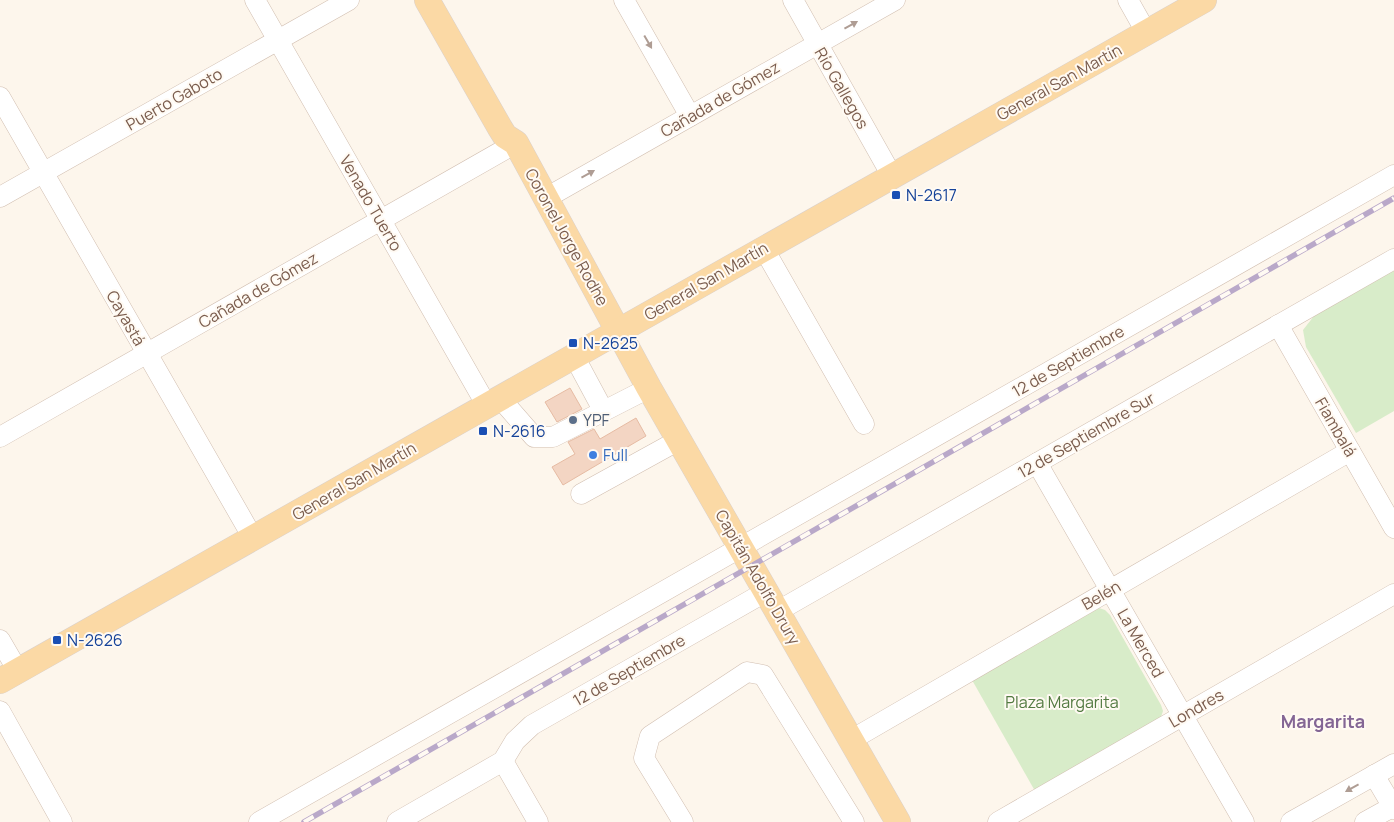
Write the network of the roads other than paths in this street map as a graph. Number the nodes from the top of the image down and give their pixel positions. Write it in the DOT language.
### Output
graph roads {
  1 [pos="255,0"];
  2 [pos="349,0"];
  3 [pos="427,0"];
  4 [pos="445,0"];
  5 [pos="624,0"];
  6 [pos="793,0"];
  7 [pos="895,0"];
  8 [pos="1128,0"];
  9 [pos="1204,0"];
  10 [pos="1146,32"];
  11 [pos="278,40"];
  12 [pos="817,44"];
  13 [pos="0,97"];
  14 [pos="690,116"];
  15 [pos="516,143"];
  16 [pos="44,173"];
  17 [pos="1394,175"];
  18 [pos="892,176"];
  19 [pos="0,197"];
  20 [pos="546,198"];
  21 [pos="381,220"];
  22 [pos="764,248"];
  23 [pos="1394,259"];
  24 [pos="1278,325"];
  25 [pos="619,331"];
  26 [pos="147,353"];
  27 [pos="574,356"];
  28 [pos="649,388"];
  29 [pos="494,402"];
  30 [pos="603,410"];
  31 [pos="864,424"];
  32 [pos="0,437"];
  33 [pos="679,440"];
  34 [pos="1350,451"];
  35 [pos="1037,463"];
  36 [pos="581,494"];
  37 [pos="1394,528"];
  38 [pos="253,538"];
  39 [pos="741,547"];
  40 [pos="1110,590"];
  41 [pos="1394,594"];
  42 [pos="772,601"];
  43 [pos="0,640"];
  44 [pos="9,676"];
  45 [pos="0,712"];
  46 [pos="1183,716"];
  47 [pos="852,740"];
  48 [pos="503,761"];
  49 [pos="1394,764"];
  50 [pos="1374,775"];
  51 [pos="1394,807"];
  52 [pos="62,822"];
  53 [pos="259,822"];
  54 [pos="398,822"];
  55 [pos="538,822"];
  56 [pos="683,822"];
  57 [pos="854,822"];
  58 [pos="898,822"];
  59 [pos="998,822"];
  60 [pos="1244,822"];
  61 [pos="1291,822"];
  62 [pos="1365,822"];
  1 -- 11 [label="street, Venado Tuerto"];
  2 -- 11 [label="street, Puerto Gaboto"];
  3 -- 15 [label="main road, Coronel Jorge Rodhe"];
  4 -- 15 [label="main road, Coronel Jorge Rodhe"];
  5 -- 14 [label="street, one-way"];
  6 -- 12 [label="street, Río Gallegos"];
  12 -- 7 [label="street, Cañada de Gómez, one-way"];
  8 -- 10 [label="street"];
  9 -- 10 [label="main road, General San Martín"];
  10 -- 18 [label="main road, General San Martín"];
  11 -- 16 [label="street, Puerto Gaboto"];
  11 -- 21 [label="street, Venado Tuerto"];
  12 -- 14 [label="street, Cañada de Gómez"];
  12 -- 18 [label="street, Río Gallegos"];
  13 -- 16 [label="street, Cayastá"];
  20 -- 14 [label="street, Cañada de Gómez, one-way"];
  15 -- 20 [label="main road, Coronel Jorge Rodhe"];
  15 -- 21 [label="street, Cañada de Gómez"];
  16 -- 19 [label="street, Puerto Gaboto"];
  16 -- 26 [label="street, Cayastá"];
  17 -- 39 [label="street, 12 de Septiembre"];
  18 -- 22 [label="main road, General San Martín"];
  20 -- 25 [label="main road, Coronel Jorge Rodhe"];
  21 -- 26 [label="street, Cañada de Gómez"];
  21 -- 29 [label="street, Venado Tuerto"];
  22 -- 25 [label="main road, General San Martín"];
  22 -- 31 [label="street"];
  23 -- 24 [label="street, 12 de Septiembre Sur"];
  24 -- 34 [label="street, Fiambalá"];
  24 -- 35 [label="street, 12 de Septiembre Sur"];
  25 -- 27 [label="main road, General San Martín"];
  25 -- 28 [label="main road, Capitán Adolfo Drury"];
  26 -- 32 [label="street, Cañada de Gómez"];
  26 -- 38 [label="street, Cayastá"];
  27 -- 29 [label="main road, General San Martín"];
  27 -- 30 [label="street"];
  28 -- 30 [label="street, Venado Tuerto"];
  28 -- 33 [label="main road, Capitán Adolfo Drury"];
  29 -- 30 [label="street, Venado Tuerto"];
  29 -- 38 [label="main road, General San Martín"];
  33 -- 36 [label="street"];
  33 -- 39 [label="main road, Capitán Adolfo Drury"];
  34 -- 37 [label="street, Fiambalá"];
  34 -- 40 [label="street, Belén"];
  35 -- 40 [label="street, La Merced"];
  35 -- 42 [label="street, 12 de Septiembre Sur"];
  38 -- 44 [label="main road, General San Martín"];
  39 -- 42 [label="main road, Capitán Adolfo Drury"];
  39 -- 53 [label="street, 12 de Septiembre"];
  40 -- 46 [label="street, La Merced"];
  40 -- 47 [label="street, Belén"];
  41 -- 46 [label="street, Londres"];
  42 -- 47 [label="main road, Capitán Adolfo Drury"];
  42 -- 48 [label="street, 12 de Septiembre"];
  43 -- 44 [label="street"];
  45 -- 52 [label="street"];
  46 -- 59 [label="street, Londres"];
  46 -- 60 [label="street, La Merced"];
  47 -- 58 [label="main road, Capitán Adolfo Drury"];
  48 -- 54 [label="street"];
  48 -- 55 [label="street"];
  49 -- 50 [label="street"];
  50 -- 51 [label="street"];
  50 -- 61 [label="street, one-way"];
  51 -- 62 [label="street"];
  56 -- 57 [label="street"];
}
